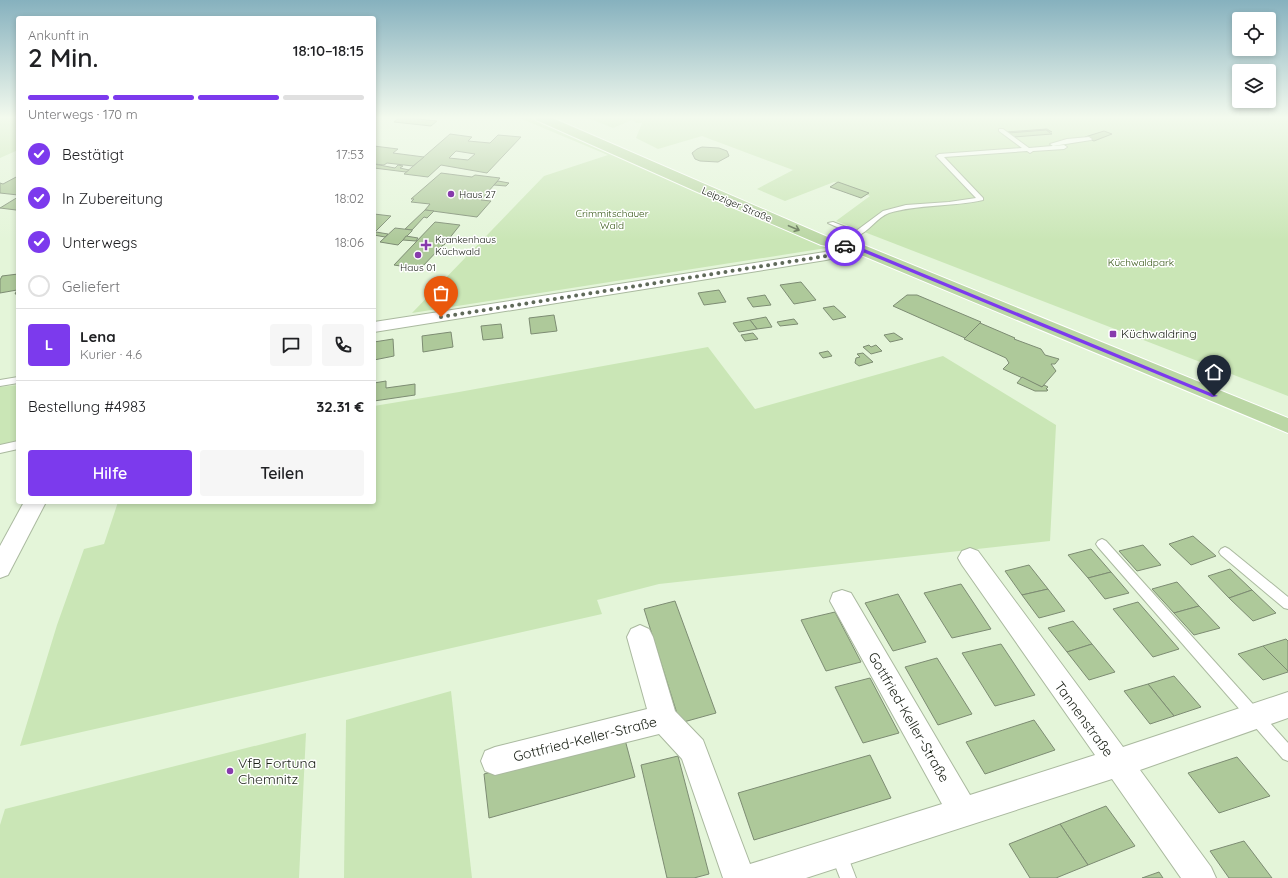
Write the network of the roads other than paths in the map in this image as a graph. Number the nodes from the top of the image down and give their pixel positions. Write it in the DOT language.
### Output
graph roads {
  1 [pos="632,158"];
  2 [pos="658,158"];
  3 [pos="941,158"];
  4 [pos="831,223"];
  5 [pos="848,245"];
  6 [pos="376,327"];
  7 [pos="16,380"];
  8 [pos="0,383"];
  9 [pos="1288,426"];
  10 [pos="16,445"];
  11 [pos="0,449"];
  12 [pos="34,504"];
  13 [pos="1102,544"];
  14 [pos="1225,552"];
  15 [pos="970,558"];
  16 [pos="0,568"];
  17 [pos="842,601"];
  18 [pos="1288,604"];
  19 [pos="640,637"];
  20 [pos="1288,705"];
  21 [pos="1255,717"];
  22 [pos="664,719"];
  23 [pos="1288,754"];
  24 [pos="495,761"];
  25 [pos="1117,763"];
  26 [pos="963,812"];
  27 [pos="843,865"];
  28 [pos="738,878"];
  29 [pos="756,878"];
  30 [pos="1200,878"];
  1 -- 5 [label="main road, Leipziger Straße, one-way"];
  2 -- 5 [label="main road, Leipziger Straße"];
  3 -- 4 [label="lane"];
  5 -- 6 [label="street"];
  5 -- 9 [label="main road, Leipziger Straße"];
  7 -- 8 [label="lane"];
  10 -- 11 [label="lane"];
  12 -- 16 [label="street"];
  13 -- 21 [label="lane"];
  14 -- 18 [label="lane"];
  15 -- 25 [label="street, Tannenstraße"];
  17 -- 26 [label="street, Gottfried-Keller-Straße"];
  19 -- 22 [label="street"];
  20 -- 21 [label="street"];
  21 -- 23 [label="lane"];
  21 -- 25 [label="street"];
  22 -- 24 [label="street, Gottfried-Keller-Straße"];
  22 -- 28 [label="street, Gottfried-Keller-Straße"];
  25 -- 26 [label="street"];
  25 -- 30 [label="street, Tannenstraße"];
  26 -- 27 [label="street"];
  27 -- 29 [label="street"];
}
